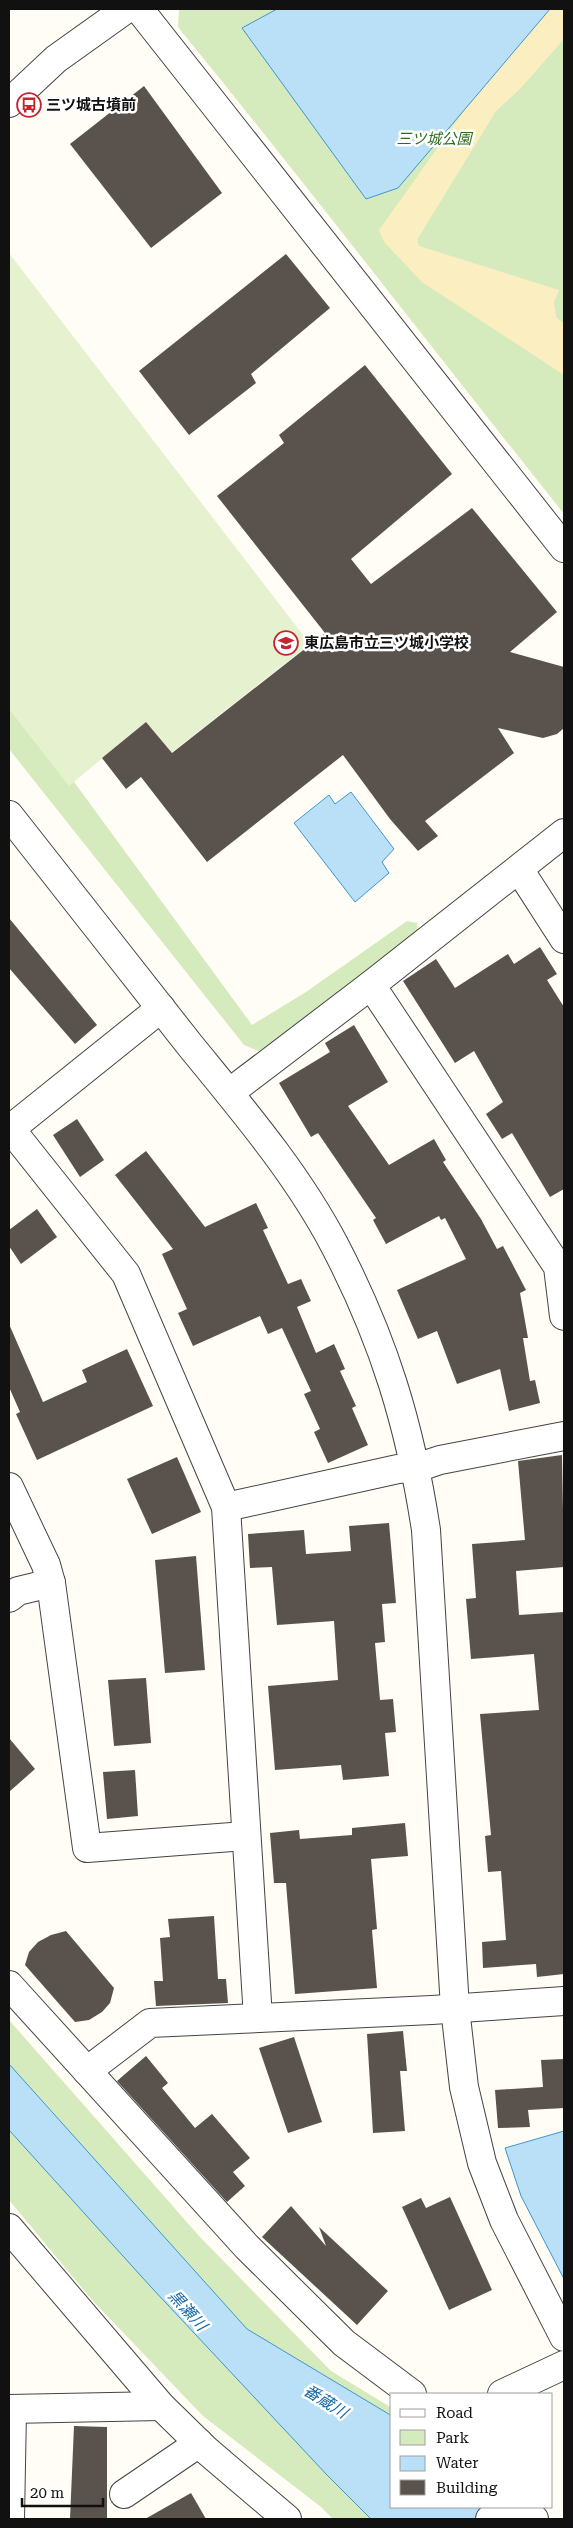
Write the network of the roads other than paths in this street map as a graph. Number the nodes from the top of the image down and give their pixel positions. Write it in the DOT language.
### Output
graph roads {
  1 [pos="126,9"];
  2 [pos="139,9"];
  3 [pos="9,103"];
  4 [pos="564,548"];
  5 [pos="9,815"];
  6 [pos="564,833"];
  7 [pos="518,869"];
  8 [pos="564,939"];
  9 [pos="371,985"];
  10 [pos="161,1008"];
  11 [pos="229,1093"];
  12 [pos="9,1129"];
  13 [pos="561,1265"];
  14 [pos="564,1316"];
  15 [pos="564,1436"];
  16 [pos="416,1468"];
  17 [pos="9,1487"];
  18 [pos="226,1508"];
  19 [pos="51,1583"];
  20 [pos="9,1598"];
  21 [pos="245,1836"];
  22 [pos="9,1985"];
  23 [pos="564,2001"];
  24 [pos="455,2008"];
  25 [pos="258,2018"];
  26 [pos="87,2071"];
  27 [pos="9,2228"];
  28 [pos="564,2337"];
  29 [pos="564,2365"];
  30 [pos="411,2393"];
  31 [pos="504,2393"];
  32 [pos="160,2406"];
  33 [pos="10,2410"];
  34 [pos="200,2443"];
  35 [pos="124,2494"];
  36 [pos="505,2508"];
  37 [pos="524,2508"];
  38 [pos="10,2519"];
  39 [pos="287,2519"];
  40 [pos="490,2519"];
  41 [pos="534,2519"];
  1 -- 3 [label="street"];
  2 -- 4 [label="street"];
  5 -- 10 [label="street"];
  6 -- 7 [label="street"];
  7 -- 8 [label="street"];
  7 -- 9 [label="street"];
  9 -- 11 [label="street"];
  9 -- 13 [label="street"];
  10 -- 11 [label="street"];
  10 -- 12 [label="street"];
  11 -- 16 [label="street"];
  12 -- 18 [label="street"];
  13 -- 14 [label="street"];
  15 -- 16 [label="street"];
  16 -- 18 [label="street"];
  16 -- 24 [label="street"];
  17 -- 19 [label="street"];
  18 -- 21 [label="street"];
  19 -- 20 [label="street"];
  19 -- 21 [label="street"];
  21 -- 25 [label="street"];
  22 -- 26 [label="street"];
  23 -- 24 [label="street"];
  24 -- 25 [label="street"];
  24 -- 28 [label="street"];
  25 -- 26 [label="street"];
  26 -- 30 [label="street"];
  27 -- 32 [label="street"];
  29 -- 31 [label="street"];
  32 -- 33 [label="street"];
  32 -- 34 [label="street"];
  33 -- 38 [label="street"];
  34 -- 35 [label="street"];
  34 -- 39 [label="street"];
  36 -- 40 [label="street"];
  37 -- 41 [label="street"];
}
